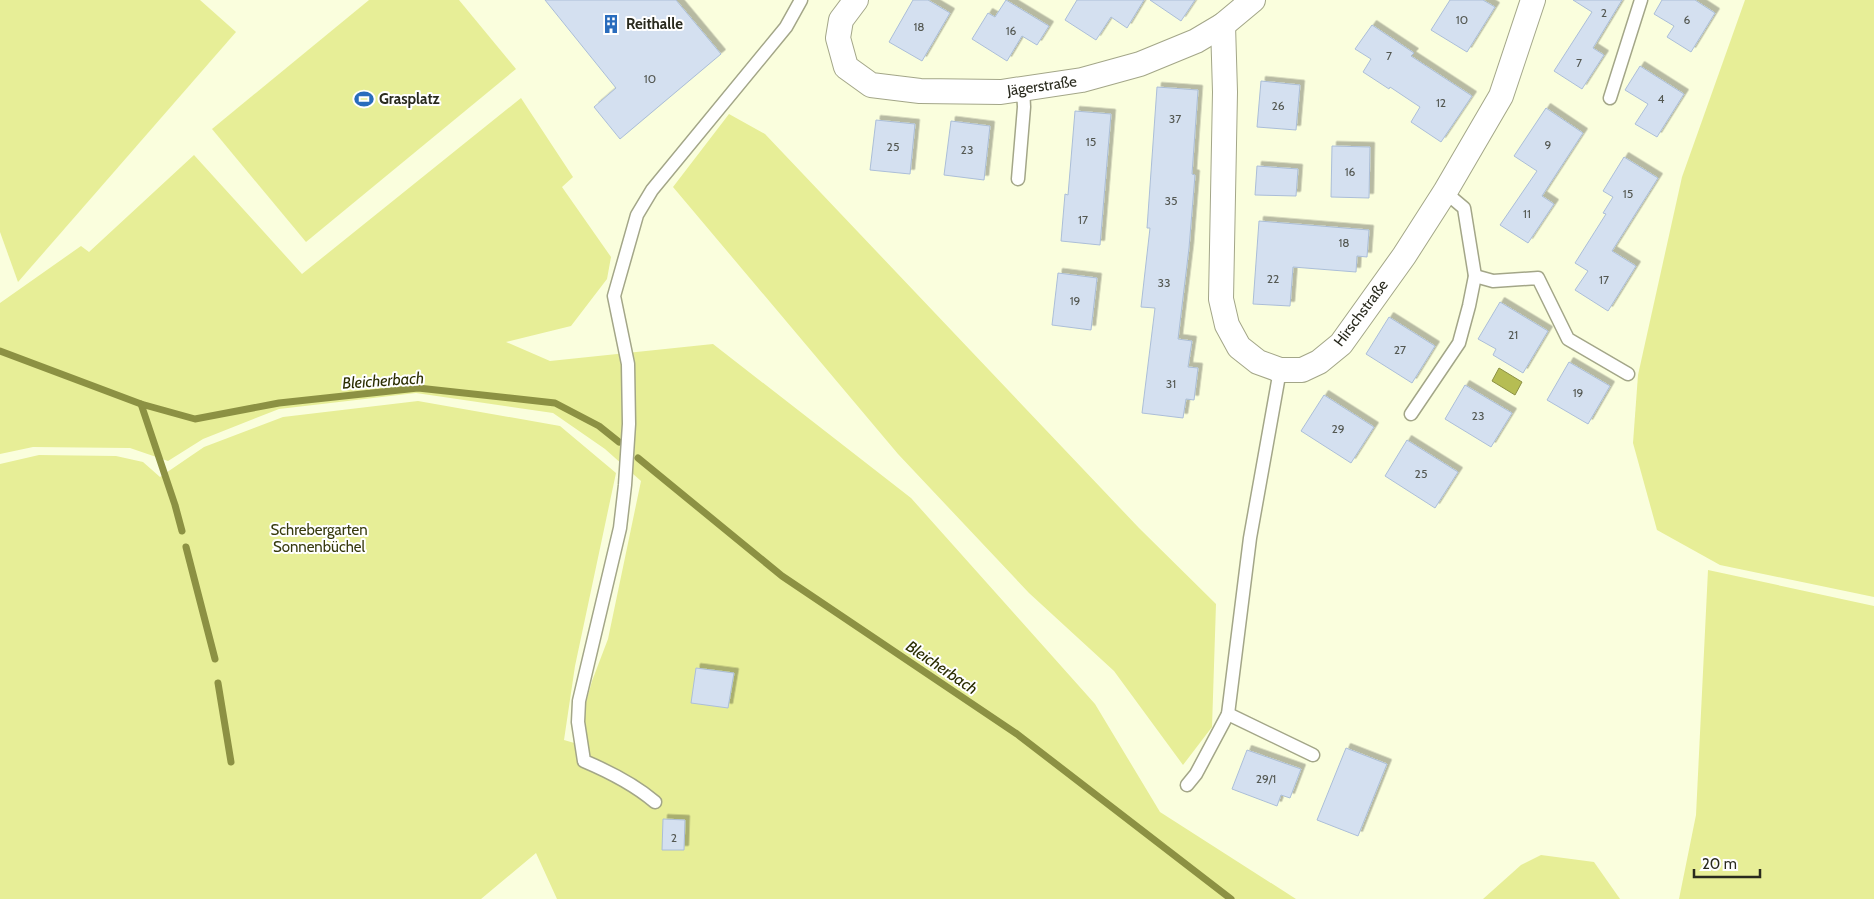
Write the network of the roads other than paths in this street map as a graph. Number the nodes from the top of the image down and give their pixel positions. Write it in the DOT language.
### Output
graph roads {
  1 [pos="801,0"];
  2 [pos="856,0"];
  3 [pos="1253,0"];
  4 [pos="1533,0"];
  5 [pos="1641,0"];
  6 [pos="1223,25"];
  7 [pos="1023,88"];
  8 [pos="1610,98"];
  9 [pos="1018,178"];
  10 [pos="1444,192"];
  11 [pos="1476,276"];
  12 [pos="1280,370"];
  13 [pos="1628,374"];
  14 [pos="1411,414"];
  15 [pos="1228,714"];
  16 [pos="1313,755"];
  17 [pos="1187,785"];
  18 [pos="655,802"];
  1 -- 18 [label="lane"];
  2 -- 7 [label="street, Jägerstraße"];
  3 -- 6 [label="street, Jägerstraße"];
  4 -- 10 [label="street, Hirschstraße"];
  5 -- 8 [label="lane"];
  6 -- 7 [label="street, Jägerstraße"];
  6 -- 12 [label="street, Hirschstraße"];
  7 -- 9 [label="lane"];
  10 -- 11 [label="lane"];
  10 -- 12 [label="street, Hirschstraße"];
  11 -- 13 [label="lane"];
  11 -- 14 [label="lane"];
  12 -- 15 [label="lane"];
  15 -- 16 [label="lane"];
  15 -- 17 [label="lane"];
}
